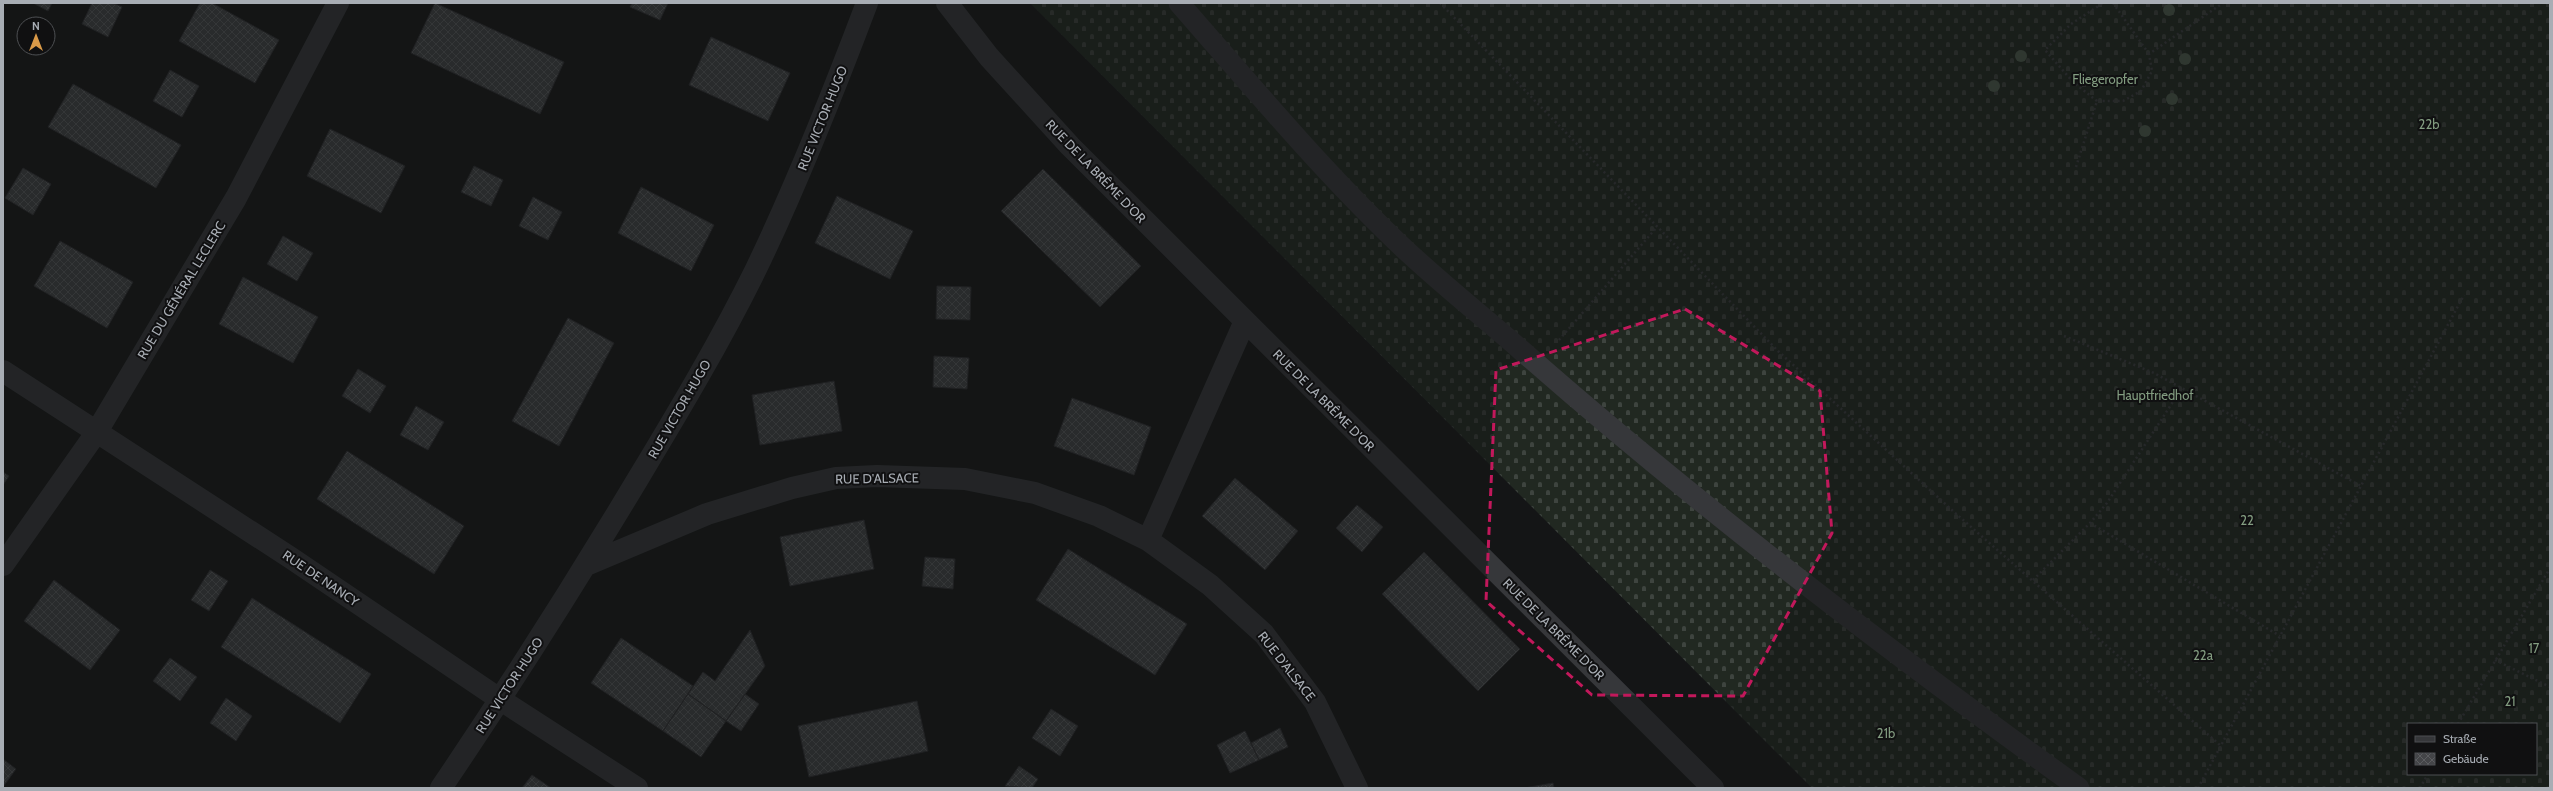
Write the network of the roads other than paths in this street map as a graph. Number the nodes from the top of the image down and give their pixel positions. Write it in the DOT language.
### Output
graph roads {
  1 [pos="338,3"];
  2 [pos="867,3"];
  3 [pos="947,3"];
  4 [pos="1179,3"];
  5 [pos="1245,321"];
  6 [pos="3,371"];
  7 [pos="96,433"];
  8 [pos="1148,540"];
  9 [pos="3,565"];
  10 [pos="586,565"];
  11 [pos="501,700"];
  12 [pos="441,788"];
  13 [pos="637,788"];
  14 [pos="1357,788"];
  15 [pos="1713,788"];
  16 [pos="2079,788"];
  1 -- 7 [label="street, RUE DU GÉNÉRAL LECLERC"];
  2 -- 10 [label="street, RUE VICTOR HUGO"];
  3 -- 5 [label="street, RUE DE LA BRÊME D'OR"];
  4 -- 16 [label="lane"];
  5 -- 8 [label="street"];
  5 -- 15 [label="street, RUE DE LA BRÊME D'OR"];
  6 -- 7 [label="street, RUE DE NANCY"];
  7 -- 9 [label="street, RUE DU GÉNÉRAL LECLERC"];
  7 -- 11 [label="street, RUE DE NANCY"];
  8 -- 10 [label="street, RUE D'ALSACE"];
  8 -- 14 [label="street, RUE D'ALSACE"];
  10 -- 11 [label="street, RUE VICTOR HUGO"];
  11 -- 12 [label="street, RUE VICTOR HUGO"];
  11 -- 13 [label="street, RUE DE NANCY"];
}
